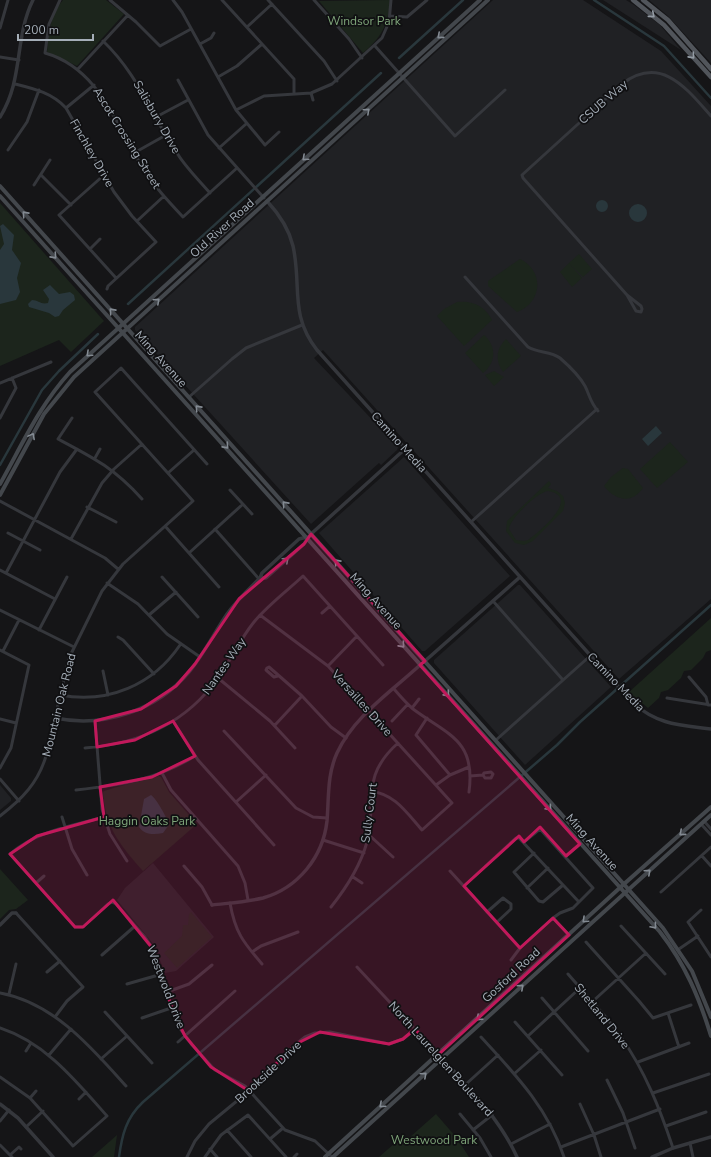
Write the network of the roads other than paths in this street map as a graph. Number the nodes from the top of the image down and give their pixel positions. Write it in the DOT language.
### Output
graph roads {
  1 [pos="8,0"];
  2 [pos="33,0"];
  3 [pos="60,0"];
  4 [pos="110,0"];
  5 [pos="173,0"];
  6 [pos="222,0"];
  7 [pos="268,0"];
  8 [pos="391,0"];
  9 [pos="427,0"];
  10 [pos="480,0"];
  11 [pos="488,0"];
  12 [pos="633,0"];
  13 [pos="643,0"];
  14 [pos="316,1"];
  15 [pos="272,4"];
  16 [pos="466,13"];
  17 [pos="128,15"];
  18 [pos="391,16"];
  19 [pos="246,27"];
  20 [pos="0,28"];
  21 [pos="191,29"];
  22 [pos="454,32"];
  23 [pos="214,33"];
  24 [pos="103,41"];
  25 [pos="200,44"];
  26 [pos="262,44"];
  27 [pos="375,46"];
  28 [pos="0,57"];
  29 [pos="362,58"];
  30 [pos="19,60"];
  31 [pos="711,68"];
  32 [pos="78,69"];
  33 [pos="398,74"];
  34 [pos="218,77"];
  35 [pos="711,77"];
  36 [pos="402,78"];
  37 [pos="178,80"];
  38 [pos="337,81"];
  39 [pos="15,84"];
  40 [pos="94,85"];
  41 [pos="39,90"];
  42 [pos="505,90"];
  43 [pos="311,93"];
  44 [pos="294,94"];
  45 [pos="188,100"];
  46 [pos="312,100"];
  47 [pos="66,108"];
  48 [pos="236,110"];
  49 [pos="711,116"];
  50 [pos="156,117"];
  51 [pos="0,118"];
  52 [pos="246,124"];
  53 [pos="279,132"];
  54 [pos="166,136"];
  55 [pos="219,148"];
  56 [pos="8,150"];
  57 [pos="134,153"];
  58 [pos="50,160"];
  59 [pos="237,168"];
  60 [pos="41,175"];
  61 [pos="104,175"];
  62 [pos="34,185"];
  63 [pos="0,186"];
  64 [pos="210,193"];
  65 [pos="0,196"];
  66 [pos="164,196"];
  67 [pos="263,196"];
  68 [pos="267,201"];
  69 [pos="71,204"];
  70 [pos="137,221"];
  71 [pos="100,239"];
  72 [pos="90,249"];
  73 [pos="464,277"];
  74 [pos="116,278"];
  75 [pos="107,289"];
  76 [pos="628,295"];
  77 [pos="122,323"];
  78 [pos="302,325"];
  79 [pos="118,327"];
  80 [pos="127,328"];
  81 [pos="123,332"];
  82 [pos="51,362"];
  83 [pos="12,378"];
  84 [pos="0,383"];
  85 [pos="189,397"];
  86 [pos="0,418"];
  87 [pos="72,418"];
  88 [pos="142,444"];
  89 [pos="76,449"];
  90 [pos="100,449"];
  91 [pos="405,449"];
  92 [pos="194,450"];
  93 [pos="95,458"];
  94 [pos="207,464"];
  95 [pos="113,470"];
  96 [pos="168,473"];
  97 [pos="0,484"];
  98 [pos="230,490"];
  99 [pos="0,495"];
  100 [pos="142,499"];
  101 [pos="0,502"];
  102 [pos="243,504"];
  103 [pos="88,507"];
  104 [pos="252,514"];
  105 [pos="34,520"];
  106 [pos="116,522"];
  107 [pos="471,522"];
  108 [pos="165,526"];
  109 [pos="215,529"];
  110 [pos="8,533"];
  111 [pos="311,534"];
  112 [pos="307,537"];
  113 [pos="71,539"];
  114 [pos="23,541"];
  115 [pos="40,550"];
  116 [pos="189,552"];
  117 [pos="118,569"];
  118 [pos="0,570"];
  119 [pos="6,573"];
  120 [pos="67,577"];
  121 [pos="162,577"];
  122 [pos="520,577"];
  123 [pos="260,578"];
  124 [pos="107,583"];
  125 [pos="219,587"];
  126 [pos="176,592"];
  127 [pos="55,599"];
  128 [pos="493,601"];
  129 [pos="330,606"];
  130 [pos="0,610"];
  131 [pos="322,613"];
  132 [pos="149,615"];
  133 [pos="260,615"];
  134 [pos="198,617"];
  135 [pos="19,620"];
  136 [pos="39,630"];
  137 [pos="357,636"];
  138 [pos="118,637"];
  139 [pos="180,644"];
  140 [pos="74,647"];
  141 [pos="1,650"];
  142 [pos="590,656"];
  143 [pos="200,657"];
  144 [pos="425,661"];
  145 [pos="383,665"];
  146 [pos="420,665"];
  147 [pos="328,666"];
  148 [pos="103,670"];
  149 [pos="154,674"];
  150 [pos="278,676"];
  151 [pos="689,677"];
  152 [pos="218,678"];
  153 [pos="563,680"];
  154 [pos="394,689"];
  155 [pos="60,695"];
  156 [pos="108,695"];
  157 [pos="302,696"];
  158 [pos="667,698"];
  159 [pos="420,699"];
  160 [pos="408,704"];
  161 [pos="709,705"];
  162 [pos="412,708"];
  163 [pos="369,711"];
  164 [pos="55,718"];
  165 [pos="427,718"];
  166 [pos="0,719"];
  167 [pos="95,721"];
  168 [pos="173,721"];
  169 [pos="392,721"];
  170 [pos="16,723"];
  171 [pos="274,725"];
  172 [pos="476,727"];
  173 [pos="711,729"];
  174 [pos="224,731"];
  175 [pos="346,738"];
  176 [pos="496,740"];
  177 [pos="398,743"];
  178 [pos="97,747"];
  179 [pos="85,748"];
  180 [pos="295,748"];
  181 [pos="195,756"];
  182 [pos="469,767"];
  183 [pos="0,768"];
  184 [pos="162,773"];
  185 [pos="266,775"];
  186 [pos="450,775"];
  187 [pos="483,775"];
  188 [pos="470,776"];
  189 [pos="0,779"];
  190 [pos="436,785"];
  191 [pos="100,787"];
  192 [pos="76,790"];
  193 [pos="370,791"];
  194 [pos="469,792"];
  195 [pos="19,801"];
  196 [pos="236,802"];
  197 [pos="711,808"];
  198 [pos="711,815"];
  199 [pos="0,816"];
  200 [pos="62,817"];
  201 [pos="104,817"];
  202 [pos="327,818"];
  203 [pos="702,822"];
  204 [pos="65,828"];
  205 [pos="711,829"];
  206 [pos="368,834"];
  207 [pos="711,835"];
  208 [pos="323,840"];
  209 [pos="524,842"];
  210 [pos="580,844"];
  211 [pos="274,845"];
  212 [pos="711,847"];
  213 [pos="364,853"];
  214 [pos="534,853"];
  215 [pos="566,856"];
  216 [pos="702,856"];
  217 [pos="393,857"];
  218 [pos="127,861"];
  219 [pos="184,866"];
  220 [pos="711,866"];
  221 [pos="548,868"];
  222 [pos="450,871"];
  223 [pos="87,875"];
  224 [pos="44,876"];
  225 [pos="353,877"];
  226 [pos="362,882"];
  227 [pos="36,883"];
  228 [pos="624,884"];
  229 [pos="563,885"];
  230 [pos="464,886"];
  231 [pos="527,888"];
  232 [pos="620,888"];
  233 [pos="629,889"];
  234 [pos="661,892"];
  235 [pos="625,893"];
  236 [pos="248,900"];
  237 [pos="579,902"];
  238 [pos="230,903"];
  239 [pos="212,905"];
  240 [pos="331,907"];
  241 [pos="701,910"];
  242 [pos="487,912"];
  243 [pos="16,913"];
  244 [pos="553,918"];
  245 [pos="497,922"];
  246 [pos="0,925"];
  247 [pos="135,926"];
  248 [pos="621,926"];
  249 [pos="298,932"];
  250 [pos="569,935"];
  251 [pos="698,936"];
  252 [pos="586,942"];
  253 [pos="520,948"];
  254 [pos="679,949"];
  255 [pos="252,952"];
  256 [pos="646,953"];
  257 [pos="102,955"];
  258 [pos="711,956"];
  259 [pos="512,960"];
  260 [pos="60,961"];
  261 [pos="549,961"];
  262 [pos="16,964"];
  263 [pos="262,964"];
  264 [pos="212,965"];
  265 [pos="357,967"];
  266 [pos="48,972"];
  267 [pos="162,974"];
  268 [pos="568,974"];
  269 [pos="665,974"];
  270 [pos="618,978"];
  271 [pos="128,984"];
  272 [pos="580,988"];
  273 [pos="235,991"];
  274 [pos="167,992"];
  275 [pos="0,993"];
  276 [pos="9,994"];
  277 [pos="542,998"];
  278 [pos="592,1002"];
  279 [pos="691,1005"];
  280 [pos="171,1008"];
  281 [pos="106,1012"];
  282 [pos="554,1012"];
  283 [pos="668,1013"];
  284 [pos="55,1017"];
  285 [pos="711,1017"];
  286 [pos="142,1018"];
  287 [pos="515,1022"];
  288 [pos="0,1028"];
  289 [pos="71,1029"];
  290 [pos="415,1029"];
  291 [pos="127,1036"];
  292 [pos="185,1036"];
  293 [pos="528,1036"];
  294 [pos="711,1036"];
  295 [pos="481,1037"];
  296 [pos="424,1039"];
  297 [pos="178,1042"];
  298 [pos="31,1043"];
  299 [pos="689,1043"];
  300 [pos="679,1047"];
  301 [pos="540,1050"];
  302 [pos="26,1051"];
  303 [pos="588,1051"];
  304 [pos="438,1054"];
  305 [pos="498,1055"];
  306 [pos="49,1056"];
  307 [pos="101,1059"];
  308 [pos="442,1059"];
  309 [pos="638,1062"];
  310 [pos="152,1064"];
  311 [pos="514,1074"];
  312 [pos="709,1074"];
  313 [pos="562,1075"];
  314 [pos="0,1077"];
  315 [pos="607,1080"];
  316 [pos="465,1085"];
  317 [pos="126,1086"];
  318 [pos="36,1091"];
  319 [pos="249,1091"];
  320 [pos="86,1092"];
  321 [pos="653,1093"];
  322 [pos="30,1098"];
  323 [pos="79,1099"];
  324 [pos="0,1104"];
  325 [pos="580,1104"];
  326 [pos="660,1109"];
  327 [pos="9,1110"];
  328 [pos="43,1111"];
  329 [pos="706,1112"];
  330 [pos="460,1114"];
  331 [pos="492,1115"];
  332 [pos="0,1121"];
  333 [pos="627,1122"];
  334 [pos="550,1124"];
  335 [pos="666,1126"];
  336 [pos="26,1127"];
  337 [pos="283,1128"];
  338 [pos="227,1130"];
  339 [pos="473,1130"];
  340 [pos="594,1135"];
  341 [pos="711,1137"];
  342 [pos="270,1139"];
  343 [pos="690,1143"];
  344 [pos="511,1144"];
  345 [pos="0,1145"];
  346 [pos="561,1147"];
  347 [pos="635,1148"];
  348 [pos="673,1148"];
  349 [pos="21,1149"];
  350 [pos="210,1149"];
  351 [pos="329,1153"];
  352 [pos="297,1154"];
  353 [pos="11,1156"];
  354 [pos="53,1157"];
  355 [pos="187,1157"];
  356 [pos="206,1157"];
  357 [pos="217,1157"];
  358 [pos="251,1157"];
  359 [pos="286,1157"];
  360 [pos="294,1157"];
  361 [pos="325,1157"];
  362 [pos="333,1157"];
  363 [pos="491,1157"];
  364 [pos="517,1157"];
  365 [pos="564,1157"];
  366 [pos="601,1157"];
  367 [pos="652,1157"];
  368 [pos="693,1157"];
  1 -- 20 [label="street"];
  2 -- 30 [label="street"];
  3 -- 32 [label="street, Ascot Crossing Street"];
  4 -- 17 [label="street"];
  5 -- 21 [label="street"];
  6 -- 19 [label="street"];
  7 -- 15 [label="street"];
  8 -- 18 [label="street"];
  9 -- 18 [label="street"];
  10 -- 16 [label="main road, Old River Road"];
  11 -- 22 [label="main road, Old River Road"];
  12 -- 35 [label="main road, one-way"];
  13 -- 31 [label="main road"];
  14 -- 29 [label="street"];
  15 -- 19 [label="street"];
  15 -- 38 [label="street"];
  16 -- 22 [label="main road"];
  16 -- 33 [label="main road, Old River Road, one-way"];
  17 -- 21 [label="street"];
  17 -- 24 [label="street"];
  18 -- 27 [label="street"];
  19 -- 26 [label="street"];
  21 -- 25 [label="street"];
  22 -- 36 [label="main road, Old River Road"];
  23 -- 25 [label="street"];
  24 -- 32 [label="street"];
  24 -- 50 [label="street, Salisbury Drive"];
  25 -- 34 [label="street"];
  26 -- 34 [label="street"];
  26 -- 44 [label="street"];
  27 -- 29 [label="street"];
  27 -- 33 [label="street"];
  28 -- 30 [label="street"];
  29 -- 38 [label="street"];
  30 -- 39 [label="street"];
  32 -- 40 [label="street, Ascot Crossing Street"];
  33 -- 36 [label="street"];
  33 -- 67 [label="main road, Old River Road, one-way"];
  34 -- 48 [label="street"];
  36 -- 42 [label="street"];
  68 -- 36 [label="main road, Old River Road, one-way"];
  37 -- 45 [label="street, Camino Media"];
  38 -- 43 [label="street"];
  39 -- 41 [label="street, Finchley Drive"];
  39 -- 51 [label="street"];
  40 -- 47 [label="street"];
  40 -- 57 [label="street, Ascot Crossing Street"];
  41 -- 47 [label="street, Finchley Drive"];
  41 -- 56 [label="street"];
  43 -- 44 [label="street"];
  43 -- 46 [label="street"];
  44 -- 48 [label="street"];
  45 -- 50 [label="street"];
  45 -- 55 [label="street, Camino Media"];
  47 -- 61 [label="street, Finchley Drive"];
  48 -- 52 [label="street"];
  49 -- 76 [label="street, CSUB Way"];
  50 -- 54 [label="street, Salisbury Drive"];
  52 -- 53 [label="street"];
  52 -- 55 [label="street"];
  54 -- 57 [label="street"];
  54 -- 64 [label="street, Salisbury Drive"];
  55 -- 59 [label="street, Camino Media"];
  57 -- 66 [label="street, Ascot Crossing Street"];
  58 -- 60 [label="street"];
  59 -- 64 [label="street"];
  59 -- 67 [label="street, Camino Media"];
  60 -- 62 [label="street"];
  60 -- 69 [label="street"];
  61 -- 69 [label="street"];
  61 -- 70 [label="street, Finchley Drive"];
  77 -- 63 [label="main road, Ming Avenue, one-way"];
  64 -- 66 [label="street, Ascot Crossing Street"];
  65 -- 79 [label="main road, Ming Avenue, one-way"];
  66 -- 70 [label="street"];
  67 -- 68 [label="street, Camino Media"];
  67 -- 77 [label="main road, Old River Road"];
  68 -- 78 [label="street, Camino Media"];
  80 -- 68 [label="main road, Old River Road, one-way"];
  69 -- 72 [label="street"];
  70 -- 74 [label="street, Finchley Drive"];
  71 -- 72 [label="street"];
  72 -- 74 [label="street"];
  73 -- 107 [label="street"];
  74 -- 75 [label="street"];
  76 -- 76 [label="street"];
  77 -- 79 [label="main road, Old River Road"];
  77 -- 80 [label="main road, Ming Avenue"];
  78 -- 85 [label="street"];
  78 -- 91 [label="street, Camino Media"];
  79 -- 81 [label="main road, Ming Avenue"];
  79 -- 97 [label="main road, Old River Road, one-way"];
  80 -- 81 [label="main road, Old River Road"];
  80 -- 85 [label="main road, Ming Avenue"];
  99 -- 81 [label="main road, Old River Road, one-way"];
  81 -- 112 [label="main road, Ming Avenue, one-way"];
  82 -- 83 [label="street"];
  83 -- 84 [label="street"];
  83 -- 86 [label="street"];
  111 -- 85 [label="main road, Ming Avenue, one-way"];
  87 -- 89 [label="street"];
  88 -- 92 [label="street"];
  88 -- 95 [label="street"];
  88 -- 96 [label="street"];
  89 -- 93 [label="street"];
  89 -- 105 [label="street"];
  90 -- 93 [label="street"];
  91 -- 107 [label="street, Camino Media"];
  91 -- 111 [label="street"];
  92 -- 94 [label="street"];
  92 -- 96 [label="street"];
  93 -- 95 [label="street"];
  95 -- 100 [label="street"];
  95 -- 103 [label="street"];
  96 -- 108 [label="street, Mountain Oak Road"];
  98 -- 102 [label="street"];
  101 -- 105 [label="street"];
  102 -- 104 [label="street"];
  102 -- 109 [label="street"];
  103 -- 106 [label="street"];
  103 -- 113 [label="street"];
  105 -- 113 [label="street"];
  105 -- 114 [label="street"];
  107 -- 122 [label="street, Camino Media"];
  108 -- 116 [label="street"];
  108 -- 117 [label="street, Mountain Oak Road"];
  109 -- 116 [label="street"];
  109 -- 123 [label="street"];
  110 -- 114 [label="street"];
  111 -- 112 [label="street"];
  144 -- 111 [label="main road, Ming Avenue, one-way"];
  112 -- 123 [label="street"];
  123 -- 112 [label="street, one-way"];
  112 -- 146 [label="main road, Ming Avenue, one-way"];
  113 -- 117 [label="street"];
  114 -- 115 [label="street"];
  114 -- 119 [label="street"];
  116 -- 125 [label="street"];
  117 -- 124 [label="street, Mountain Oak Road"];
  118 -- 119 [label="street"];
  119 -- 127 [label="street"];
  120 -- 127 [label="street"];
  121 -- 126 [label="street"];
  122 -- 128 [label="street"];
  122 -- 142 [label="street, Camino Media"];
  123 -- 143 [label="street"];
  124 -- 132 [label="street"];
  124 -- 140 [label="street, Mountain Oak Road"];
  126 -- 132 [label="street"];
  126 -- 134 [label="street"];
  127 -- 136 [label="street"];
  128 -- 144 [label="street"];
  128 -- 153 [label="street"];
  129 -- 131 [label="street"];
  129 -- 133 [label="street, Nantes Way"];
  129 -- 137 [label="street"];
  130 -- 135 [label="street"];
  132 -- 139 [label="street"];
  133 -- 147 [label="street, Versailles Drive"];
  133 -- 152 [label="street, Nantes Way"];
  135 -- 136 [label="street"];
  135 -- 141 [label="street"];
  136 -- 140 [label="street"];
  137 -- 145 [label="street"];
  137 -- 147 [label="street"];
  138 -- 149 [label="street"];
  139 -- 143 [label="street"];
  139 -- 149 [label="street"];
  140 -- 155 [label="street, Mountain Oak Road"];
  141 -- 170 [label="street"];
  142 -- 153 [label="street"];
  142 -- 173 [label="street, Camino Media"];
  143 -- 167 [label="street"];
  144 -- 146 [label="street"];
  144 -- 176 [label="main road, Ming Avenue"];
  146 -- 154 [label="street"];
  146 -- 172 [label="main road, Ming Avenue, one-way"];
  147 -- 163 [label="street, Versailles Drive"];
  148 -- 156 [label="street"];
  149 -- 156 [label="street"];
  150 -- 157 [label="street"];
  151 -- 161 [label="street"];
  152 -- 168 [label="street, Nantes Way"];
  152 -- 171 [label="street"];
  153 -- 176 [label="street"];
  154 -- 160 [label="street"];
  154 -- 163 [label="street"];
  155 -- 156 [label="street"];
  155 -- 164 [label="street, Mountain Oak Road"];
  157 -- 171 [label="street"];
  157 -- 175 [label="street"];
  158 -- 161 [label="street"];
  159 -- 162 [label="street"];
  160 -- 162 [label="street"];
  160 -- 169 [label="street"];
  162 -- 165 [label="street"];
  163 -- 175 [label="street"];
  163 -- 177 [label="street, Versailles Drive"];
  164 -- 167 [label="street"];
  164 -- 195 [label="street, Mountain Oak Road"];
  165 -- 182 [label="street"];
  165 -- 186 [label="street"];
  166 -- 170 [label="street"];
  167 -- 178 [label="street"];
  168 -- 178 [label="street, Nantes Way"];
  168 -- 181 [label="street"];
  170 -- 183 [label="street"];
  171 -- 180 [label="street"];
  172 -- 176 [label="main road"];
  172 -- 210 [label="main road, Ming Avenue, one-way"];
  174 -- 185 [label="street"];
  175 -- 202 [label="street"];
  176 -- 228 [label="main road, Ming Avenue"];
  177 -- 190 [label="street, Versailles Drive"];
  177 -- 193 [label="street, Sully Court"];
  178 -- 179 [label="street, Nantes Way"];
  178 -- 191 [label="street"];
  181 -- 184 [label="street"];
  181 -- 196 [label="street"];
  182 -- 186 [label="street"];
  182 -- 188 [label="street"];
  184 -- 191 [label="street"];
  184 -- 236 [label="street"];
  185 -- 196 [label="street"];
  185 -- 202 [label="street"];
  186 -- 190 [label="street"];
  187 -- 188 [label="street"];
  188 -- 194 [label="street"];
  189 -- 195 [label="street"];
  190 -- 193 [label="street, Versailles Drive"];
  191 -- 192 [label="street"];
  191 -- 201 [label="street"];
  193 -- 206 [label="street, Sully Court"];
  195 -- 199 [label="street, Mountain Oak Road"];
  196 -- 211 [label="street"];
  197 -- 228 [label="main road, Gosford Road, one-way"];
  198 -- 203 [label="main road, Gosford Road"];
  200 -- 204 [label="street"];
  201 -- 204 [label="street"];
  201 -- 218 [label="street"];
  202 -- 208 [label="street"];
  203 -- 205 [label="street"];
  203 -- 207 [label="street"];
  233 -- 203 [label="main road, Gosford Road, one-way"];
  204 -- 223 [label="street"];
  204 -- 227 [label="street"];
  206 -- 213 [label="street, Sully Court"];
  206 -- 217 [label="street"];
  208 -- 213 [label="street"];
  208 -- 236 [label="street"];
  209 -- 214 [label="street"];
  209 -- 215 [label="street"];
  209 -- 230 [label="street"];
  210 -- 215 [label="street"];
  210 -- 232 [label="main road, Ming Avenue"];
  212 -- 216 [label="street"];
  213 -- 225 [label="street, Sully Court"];
  214 -- 221 [label="street"];
  214 -- 231 [label="street"];
  215 -- 237 [label="street"];
  216 -- 220 [label="street"];
  216 -- 234 [label="street"];
  219 -- 239 [label="street"];
  221 -- 229 [label="street"];
  221 -- 231 [label="street"];
  222 -- 230 [label="street"];
  224 -- 227 [label="street"];
  225 -- 226 [label="street"];
  225 -- 240 [label="street, Sully Court"];
  227 -- 247 [label="street, Westwold Drive"];
  228 -- 232 [label="main road, Gosford Road"];
  228 -- 233 [label="main road, Ming Avenue"];
  229 -- 231 [label="street"];
  229 -- 237 [label="street"];
  230 -- 242 [label="street"];
  232 -- 235 [label="main road, Ming Avenue"];
  232 -- 250 [label="main road, Gosford Road, one-way"];
  233 -- 235 [label="main road, Gosford Road"];
  233 -- 254 [label="main road, Ming Avenue"];
  235 -- 261 [label="main road, Gosford Road"];
  235 -- 294 [label="main road, Ming Avenue, one-way"];
  236 -- 238 [label="street"];
  237 -- 244 [label="street"];
  238 -- 239 [label="street"];
  238 -- 255 [label="street"];
  241 -- 251 [label="street"];
  242 -- 245 [label="street"];
  242 -- 245 [label="street"];
  243 -- 246 [label="street"];
  243 -- 260 [label="street"];
  244 -- 250 [label="street"];
  244 -- 253 [label="street"];
  245 -- 253 [label="street"];
  247 -- 257 [label="street"];
  247 -- 267 [label="street, Westwold Drive"];
  248 -- 256 [label="street"];
  249 -- 255 [label="street"];
  250 -- 261 [label="main road"];
  250 -- 304 [label="main road, Gosford Road, one-way"];
  251 -- 254 [label="street"];
  251 -- 258 [label="street"];
  252 -- 270 [label="street"];
  253 -- 259 [label="street"];
  254 -- 285 [label="main road, Ming Avenue"];
  255 -- 263 [label="street"];
  256 -- 269 [label="street"];
  256 -- 270 [label="street"];
  260 -- 266 [label="street"];
  260 -- 284 [label="street"];
  308 -- 261 [label="main road, Gosford Road, one-way"];
  262 -- 276 [label="street"];
  264 -- 274 [label="street"];
  265 -- 290 [label="street, North Laurelglen Boulevard"];
  267 -- 271 [label="street"];
  267 -- 274 [label="street, Westwold Drive"];
  268 -- 272 [label="street, Shetland Drive"];
  270 -- 278 [label="street"];
  270 -- 283 [label="street"];
  272 -- 278 [label="street, Shetland Drive"];
  272 -- 282 [label="street"];
  273 -- 292 [label="street"];
  274 -- 280 [label="street, Westwold Drive"];
  275 -- 276 [label="street"];
  276 -- 284 [label="street"];
  277 -- 282 [label="street"];
  278 -- 309 [label="street, Shetland Drive"];
  279 -- 283 [label="street"];
  280 -- 286 [label="street"];
  280 -- 292 [label="street, Westwold Drive"];
  281 -- 291 [label="street"];
  282 -- 293 [label="street"];
  282 -- 303 [label="street"];
  283 -- 300 [label="street"];
  284 -- 289 [label="street"];
  287 -- 293 [label="street"];
  288 -- 298 [label="street"];
  289 -- 306 [label="street"];
  289 -- 307 [label="street"];
  290 -- 296 [label="street, North Laurelglen Boulevard"];
  290 -- 319 [label="street, Brookside Drive"];
  291 -- 307 [label="street"];
  291 -- 310 [label="street"];
  292 -- 297 [label="street"];
  292 -- 319 [label="street, Westwold Drive"];
  293 -- 301 [label="street"];
  295 -- 305 [label="street"];
  296 -- 304 [label="street, North Laurelglen Boulevard"];
  298 -- 302 [label="street"];
  298 -- 306 [label="street"];
  299 -- 300 [label="street"];
  300 -- 309 [label="street"];
  301 -- 311 [label="street"];
  301 -- 313 [label="street"];
  304 -- 308 [label="street, North Laurelglen Boulevard"];
  304 -- 351 [label="main road, Gosford Road, one-way"];
  305 -- 311 [label="street"];
  305 -- 316 [label="street"];
  306 -- 320 [label="street"];
  307 -- 317 [label="street"];
  308 -- 316 [label="street, North Laurelglen Boulevard"];
  362 -- 308 [label="main road, Gosford Road, one-way"];
  309 -- 321 [label="street, Shetland Drive"];
  311 -- 334 [label="street"];
  312 -- 321 [label="street"];
  314 -- 322 [label="street"];
  315 -- 333 [label="street"];
  316 -- 331 [label="street, North Laurelglen Boulevard"];
  318 -- 322 [label="street"];
  319 -- 337 [label="street, Westwold Drive"];
  319 -- 355 [label="street, Brookside Drive"];
  320 -- 323 [label="street"];
  320 -- 328 [label="street"];
  321 -- 326 [label="street, Shetland Drive"];
  322 -- 328 [label="street"];
  324 -- 327 [label="street"];
  325 -- 340 [label="street"];
  326 -- 333 [label="street"];
  326 -- 335 [label="street, Shetland Drive"];
  327 -- 332 [label="street"];
  327 -- 336 [label="street"];
  328 -- 336 [label="street"];
  329 -- 335 [label="street"];
  330 -- 339 [label="street"];
  331 -- 339 [label="street"];
  331 -- 344 [label="street, North Laurelglen Boulevard"];
  333 -- 340 [label="street"];
  333 -- 347 [label="street"];
  334 -- 344 [label="street"];
  334 -- 346 [label="street"];
  335 -- 348 [label="street, Shetland Drive"];
  336 -- 354 [label="street"];
  337 -- 342 [label="street"];
  337 -- 351 [label="street, Westwold Drive"];
  338 -- 342 [label="street"];
  338 -- 350 [label="street"];
  338 -- 358 [label="street"];
  339 -- 363 [label="street"];
  340 -- 346 [label="street"];
  340 -- 366 [label="street"];
  341 -- 343 [label="street"];
  342 -- 359 [label="street"];
  343 -- 348 [label="street"];
  343 -- 368 [label="street"];
  344 -- 364 [label="street, North Laurelglen Boulevard"];
  345 -- 353 [label="street"];
  346 -- 365 [label="street"];
  348 -- 367 [label="street"];
  349 -- 353 [label="street"];
  350 -- 356 [label="street"];
  350 -- 357 [label="street"];
  351 -- 361 [label="main road, Gosford Road"];
  351 -- 362 [label="street, Westwold Drive"];
  352 -- 360 [label="street"];
}
